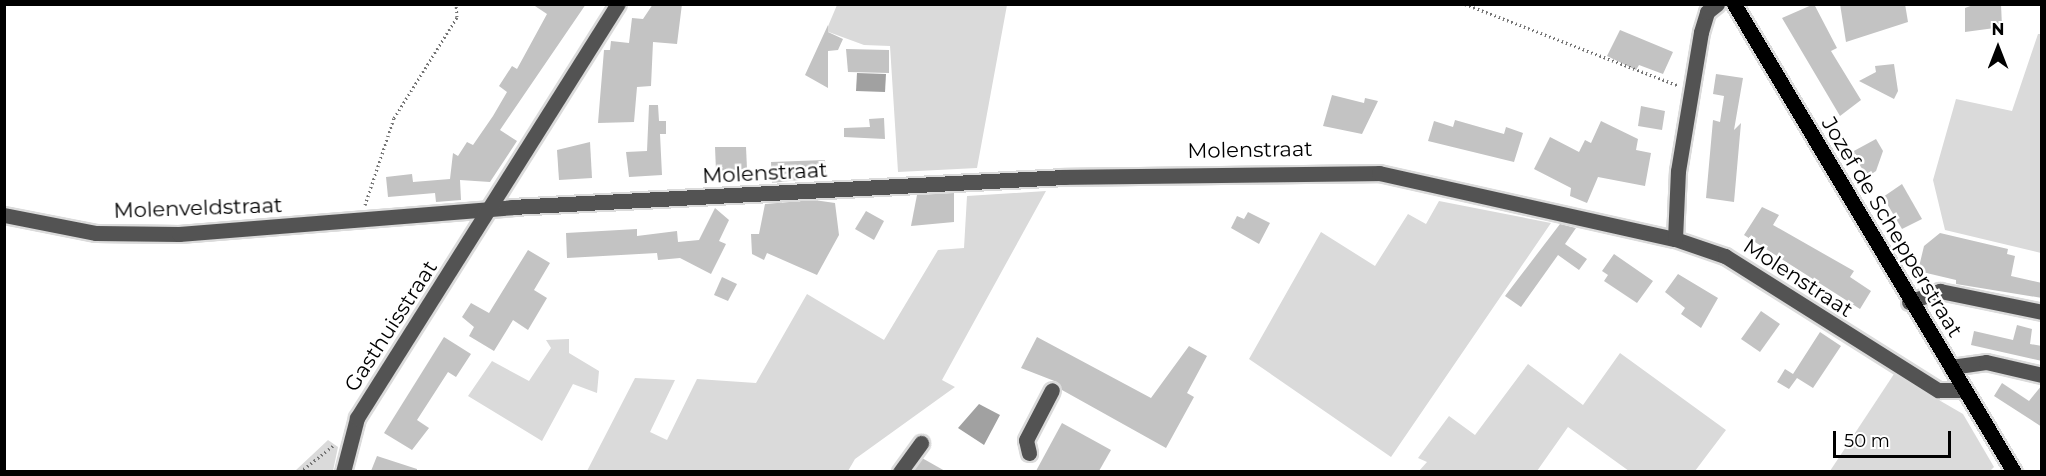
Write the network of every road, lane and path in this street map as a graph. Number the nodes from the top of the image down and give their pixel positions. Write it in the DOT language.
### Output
graph roads {
  1 [pos="456,4"];
  2 [pos="618,4"];
  3 [pos="1466,4"];
  4 [pos="1717,4"];
  5 [pos="1734,4"];
  6 [pos="1692,90"];
  7 [pos="491,211"];
  8 [pos="4,215"];
  9 [pos="359,221"];
  10 [pos="1675,239"];
  11 [pos="1909,302"];
  12 [pos="2042,312"];
  13 [pos="1951,367"];
  14 [pos="2042,375"];
  15 [pos="1052,390"];
  16 [pos="1964,390"];
  17 [pos="351,430"];
  18 [pos="921,443"];
  19 [pos="1029,453"];
  20 [pos="300,471"];
  21 [pos="343,471"];
  22 [pos="900,471"];
  23 [pos="2014,471"];
  1 -- 9 [label="path"];
  2 -- 7 [label="street, Gasthuisstraat"];
  3 -- 6 [label="path"];
  4 -- 6 [label="street"];
  5 -- 11 [label="main road, Jozef de Schepperstraat"];
  6 -- 10 [label="street"];
  7 -- 9 [label="street"];
  7 -- 10 [label="street, Molenstraat"];
  7 -- 17 [label="street, Gasthuisstraat"];
  8 -- 9 [label="street, Molenveldstraat"];
  10 -- 16 [label="street, Molenstraat"];
  11 -- 12 [label="street"];
  11 -- 13 [label="main road, Jozef de Schepperstraat"];
  13 -- 14 [label="street"];
  13 -- 16 [label="main road, Jozef de Schepperstraat"];
  15 -- 19 [label="street"];
  16 -- 23 [label="main road, Jozef de Schepperstraat"];
  17 -- 20 [label="path"];
  17 -- 21 [label="street, Gasthuisstraat"];
  18 -- 22 [label="street"];
}
